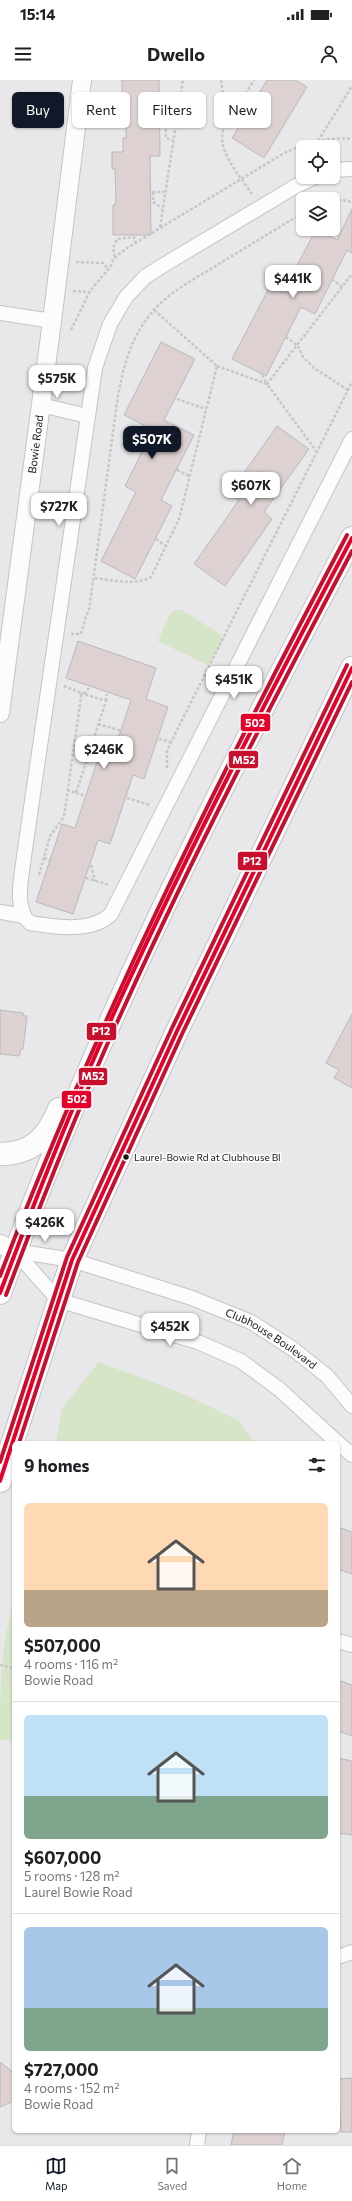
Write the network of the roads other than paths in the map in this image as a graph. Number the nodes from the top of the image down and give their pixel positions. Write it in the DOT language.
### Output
graph roads {
  1 [pos="82,80"];
  2 [pos="352,169"];
  3 [pos="340,170"];
  4 [pos="300,184"];
  5 [pos="0,313"];
  6 [pos="52,321"];
  7 [pos="41,405"];
  8 [pos="87,416"];
  9 [pos="352,438"];
  10 [pos="352,538"];
  11 [pos="352,668"];
  12 [pos="345,696"];
  13 [pos="0,713"];
  14 [pos="0,912"];
  15 [pos="24,916"];
  16 [pos="108,1028"];
  17 [pos="0,1154"];
  18 [pos="7,1247"];
  19 [pos="72,1260"];
  20 [pos="0,1293"];
  21 [pos="58,1300"];
  22 [pos="352,1406"];
  23 [pos="13,1441"];
  24 [pos="336,1441"];
  25 [pos="12,1444"];
  26 [pos="340,1445"];
  27 [pos="352,1456"];
  28 [pos="0,1481"];
  29 [pos="340,1642"];
  30 [pos="352,1645"];
  31 [pos="352,1952"];
  32 [pos="340,1956"];
  33 [pos="199,2133"];
  34 [pos="197,2145"];
  1 -- 6 [label="street, Bowie Road"];
  2 -- 3 [label="street"];
  4 -- 8 [label="street"];
  5 -- 6 [label="street"];
  6 -- 7 [label="street, Bowie Road"];
  7 -- 8 [label="street"];
  7 -- 13 [label="street, Bowie Road"];
  8 -- 15 [label="street"];
  9 -- 15 [label="street"];
  10 -- 16 [label="main road"];
  11 -- 12 [label="main road"];
  12 -- 19 [label="main road"];
  14 -- 15 [label="street"];
  16 -- 17 [label="main road"];
  16 -- 18 [label="main road"];
  18 -- 19 [label="street, Clubhouse Boulevard"];
  18 -- 20 [label="main road"];
  18 -- 21 [label="street"];
  19 -- 21 [label="main road"];
  19 -- 22 [label="street, Clubhouse Boulevard"];
  21 -- 23 [label="main road"];
  21 -- 24 [label="street"];
  25 -- 28 [label="main road"];
  26 -- 27 [label="street"];
  29 -- 30 [label="street"];
  31 -- 32 [label="street"];
  33 -- 34 [label="street"];
}
